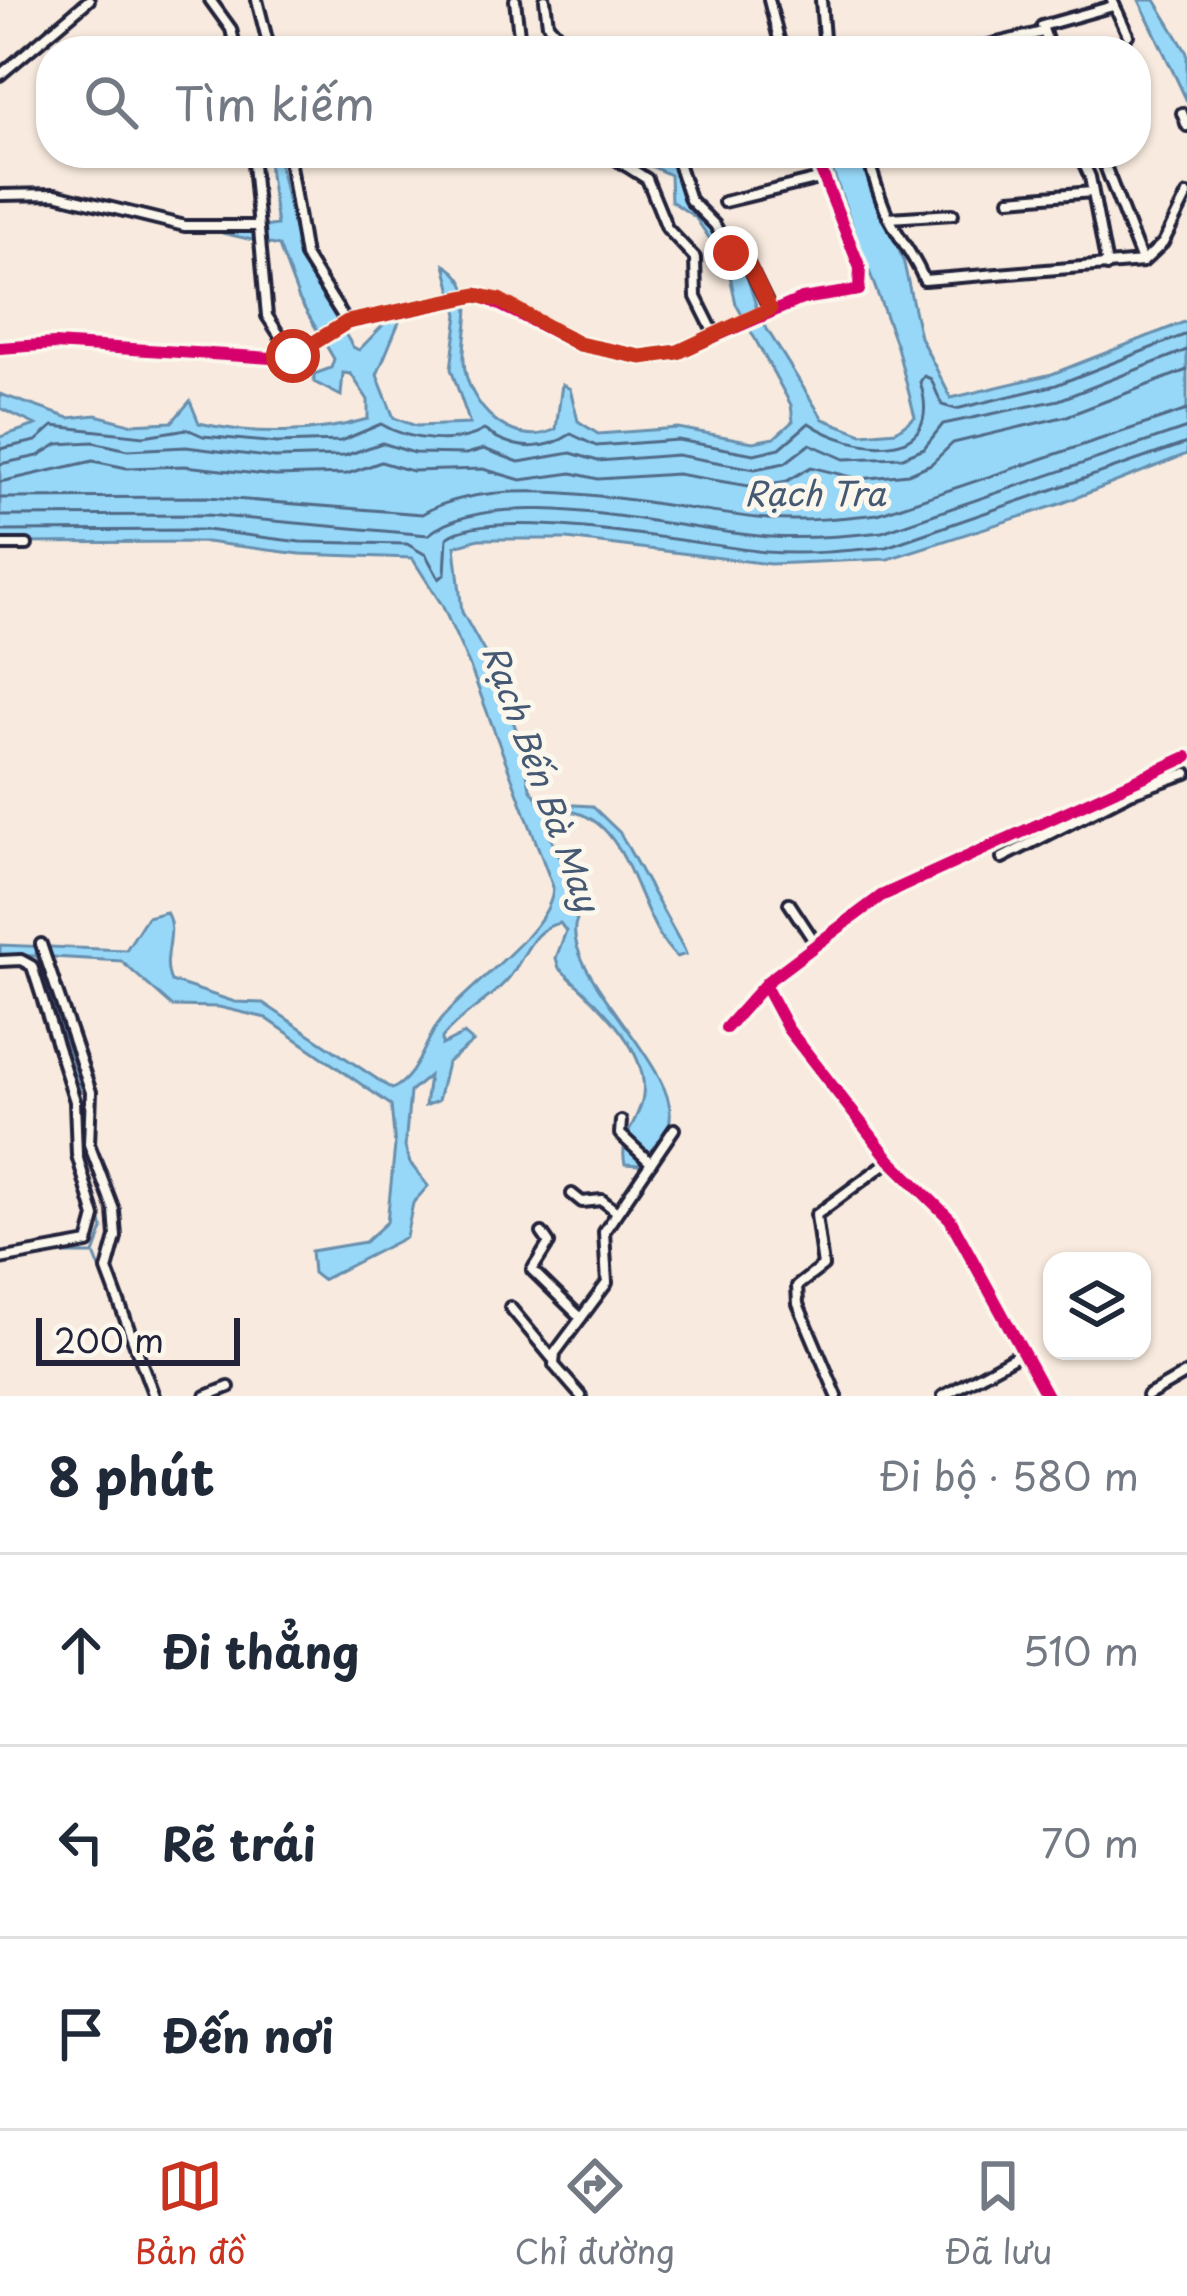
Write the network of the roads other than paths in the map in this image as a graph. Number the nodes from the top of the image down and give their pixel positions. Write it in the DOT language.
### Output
graph roads {
  1 [pos="89,0"];
  2 [pos="210,0"];
  3 [pos="256,0"];
  4 [pos="515,0"];
  5 [pos="545,0"];
  6 [pos="770,0"];
  7 [pos="821,0"];
  8 [pos="1112,3"];
  9 [pos="1042,32"];
  10 [pos="1128,35"];
  11 [pos="46,36"];
  12 [pos="233,36"];
  13 [pos="266,36"];
  14 [pos="520,36"];
  15 [pos="559,36"];
  16 [pos="778,36"];
  17 [pos="824,36"];
  18 [pos="1025,36"];
  19 [pos="1044,36"];
  20 [pos="36,45"];
  21 [pos="0,75"];
  22 [pos="1182,113"];
  23 [pos="1187,127"];
  24 [pos="253,168"];
  25 [pos="290,168"];
  26 [pos="630,168"];
  27 [pos="680,168"];
  28 [pos="819,168"];
  29 [pos="871,168"];
  30 [pos="1084,168"];
  31 [pos="1106,168"];
  32 [pos="823,178"];
  33 [pos="1092,192"];
  34 [pos="0,195"];
  35 [pos="1187,196"];
  36 [pos="1010,199"];
  37 [pos="724,202"];
  38 [pos="952,214"];
  39 [pos="889,218"];
  40 [pos="258,227"];
  41 [pos="1143,262"];
  42 [pos="1107,266"];
  43 [pos="768,310"];
  44 [pos="346,323"];
  45 [pos="719,333"];
  46 [pos="0,347"];
  47 [pos="293,356"];
  48 [pos="0,545"];
  49 [pos="27,545"];
  50 [pos="1187,757"];
  51 [pos="1187,773"];
  52 [pos="1002,858"];
  53 [pos="790,903"];
  54 [pos="816,944"];
  55 [pos="42,946"];
  56 [pos="0,962"];
  57 [pos="765,986"];
  58 [pos="726,1028"];
  59 [pos="621,1121"];
  60 [pos="674,1129"];
  61 [pos="890,1160"];
  62 [pos="648,1161"];
  63 [pos="572,1194"];
  64 [pos="617,1212"];
  65 [pos="542,1233"];
  66 [pos="0,1259"];
  67 [pos="510,1307"];
  68 [pos="581,1318"];
  69 [pos="1023,1352"];
  70 [pos="553,1359"];
  71 [pos="1187,1373"];
  72 [pos="229,1387"];
  73 [pos="1045,1392"];
  74 [pos="154,1396"];
  75 [pos="206,1396"];
  76 [pos="581,1396"];
  77 [pos="837,1396"];
  78 [pos="944,1396"];
  79 [pos="1029,1396"];
  80 [pos="1147,1396"];
  1 -- 11 [label="street"];
  2 -- 12 [label="street"];
  3 -- 13 [label="street"];
  4 -- 14 [label="street"];
  5 -- 15 [label="street"];
  6 -- 16 [label="street"];
  7 -- 17 [label="street"];
  8 -- 9 [label="street"];
  8 -- 10 [label="street"];
  9 -- 18 [label="street"];
  9 -- 19 [label="street"];
  20 -- 21 [label="street"];
  22 -- 23 [label="street"];
  24 -- 40 [label="street"];
  25 -- 44 [label="street"];
  26 -- 45 [label="street"];
  27 -- 43 [label="street"];
  28 -- 32 [label="street"];
  29 -- 39 [label="street"];
  30 -- 33 [label="street"];
  31 -- 41 [label="street"];
  32 -- 37 [label="street"];
  32 -- 43 [label="street"];
  33 -- 36 [label="street"];
  33 -- 42 [label="street"];
  34 -- 40 [label="street"];
  35 -- 41 [label="street"];
  38 -- 39 [label="street"];
  39 -- 42 [label="street"];
  40 -- 47 [label="street"];
  41 -- 42 [label="street"];
  43 -- 45 [label="street"];
  44 -- 45 [label="street"];
  44 -- 47 [label="street"];
  46 -- 47 [label="street"];
  48 -- 49 [label="street"];
  50 -- 54 [label="street"];
  51 -- 52 [label="street"];
  53 -- 54 [label="street"];
  54 -- 57 [label="street"];
  55 -- 74 [label="street"];
  56 -- 66 [label="street"];
  57 -- 58 [label="street"];
  57 -- 61 [label="street"];
  59 -- 62 [label="street"];
  60 -- 62 [label="street"];
  61 -- 69 [label="street"];
  61 -- 77 [label="street"];
  62 -- 64 [label="street"];
  63 -- 64 [label="street"];
  64 -- 68 [label="street"];
  65 -- 68 [label="street"];
  67 -- 70 [label="street"];
  68 -- 70 [label="street"];
  69 -- 73 [label="street"];
  69 -- 78 [label="street"];
  70 -- 76 [label="street"];
  71 -- 80 [label="street"];
  72 -- 75 [label="street"];
  73 -- 79 [label="street"];
}
